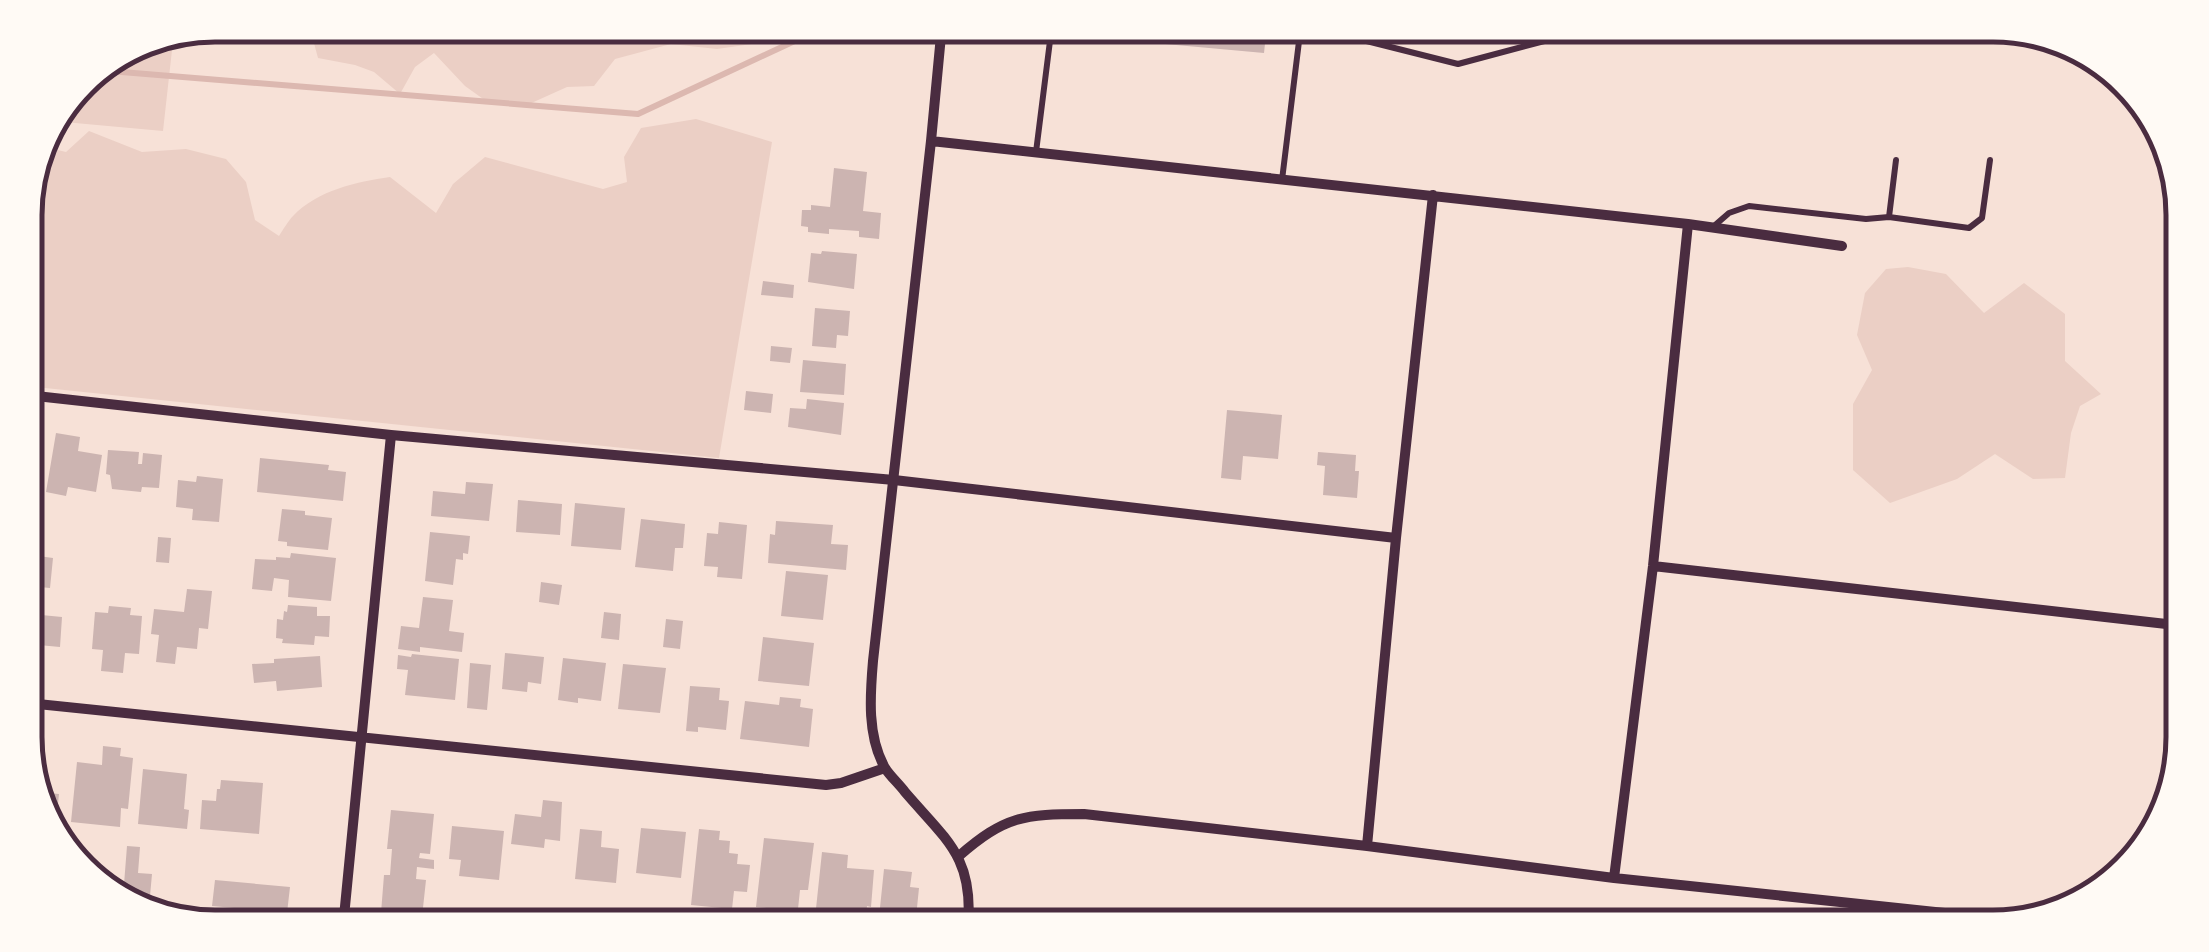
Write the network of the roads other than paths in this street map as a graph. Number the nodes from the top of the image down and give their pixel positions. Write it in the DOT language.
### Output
graph roads {
  1 [pos="940,42"];
  2 [pos="1050,42"];
  3 [pos="1300,42"];
  4 [pos="1370,42"];
  5 [pos="1541,42"];
  6 [pos="931,141"];
  7 [pos="1036,153"];
  8 [pos="1896,160"];
  9 [pos="1990,160"];
  10 [pos="1282,180"];
  11 [pos="1433,195"];
  12 [pos="1889,217"];
  13 [pos="1688,224"];
  14 [pos="1713,227"];
  15 [pos="1842,246"];
  16 [pos="43,397"];
  17 [pos="391,435"];
  18 [pos="894,480"];
  19 [pos="1396,538"];
  20 [pos="1654,566"];
  21 [pos="2166,624"];
  22 [pos="42,704"];
  23 [pos="362,738"];
  24 [pos="885,768"];
  25 [pos="1366,846"];
  26 [pos="959,856"];
  27 [pos="1614,878"];
  28 [pos="1907,909"];
  29 [pos="344,910"];
  30 [pos="969,910"];
  1 -- 6 [label="street"];
  2 -- 7 [label="lane"];
  3 -- 10 [label="lane"];
  4 -- 5 [label="lane"];
  6 -- 7 [label="street"];
  6 -- 18 [label="street"];
  7 -- 10 [label="street"];
  8 -- 12 [label="lane"];
  9 -- 12 [label="lane"];
  10 -- 11 [label="street"];
  11 -- 13 [label="street"];
  11 -- 19 [label="street"];
  12 -- 14 [label="lane"];
  13 -- 14 [label="street"];
  13 -- 20 [label="street"];
  14 -- 15 [label="street"];
  16 -- 17 [label="street"];
  17 -- 18 [label="street"];
  17 -- 23 [label="street"];
  18 -- 19 [label="street"];
  18 -- 24 [label="street"];
  19 -- 25 [label="street"];
  20 -- 21 [label="street"];
  20 -- 27 [label="street"];
  22 -- 23 [label="street"];
  23 -- 24 [label="street"];
  23 -- 29 [label="street"];
  24 -- 26 [label="street"];
  25 -- 26 [label="street"];
  25 -- 27 [label="street"];
  26 -- 30 [label="street"];
  27 -- 28 [label="street"];
}
